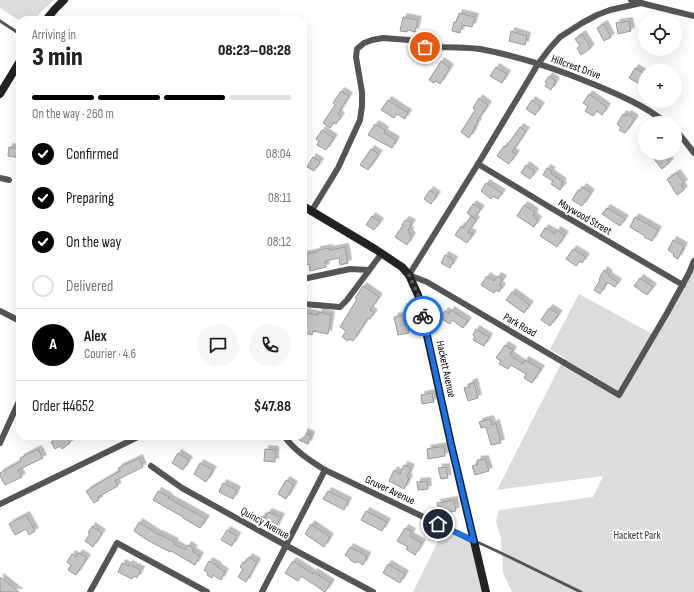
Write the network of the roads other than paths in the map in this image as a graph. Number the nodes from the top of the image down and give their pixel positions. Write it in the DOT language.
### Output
graph roads {
  1 [pos="64,0"];
  2 [pos="631,0"];
  3 [pos="641,3"];
  4 [pos="49,16"];
  5 [pos="694,16"];
  6 [pos="0,21"];
  7 [pos="16,31"];
  8 [pos="409,40"];
  9 [pos="425,47"];
  10 [pos="538,64"];
  11 [pos="16,68"];
  12 [pos="0,94"];
  13 [pos="656,116"];
  14 [pos="682,138"];
  15 [pos="694,153"];
  16 [pos="478,164"];
  17 [pos="0,178"];
  18 [pos="9,180"];
  19 [pos="307,209"];
  20 [pos="311,212"];
  21 [pos="382,253"];
  22 [pos="694,261"];
  23 [pos="369,270"];
  24 [pos="409,275"];
  25 [pos="307,278"];
  26 [pos="682,284"];
  27 [pos="307,304"];
  28 [pos="0,311"];
  29 [pos="16,319"];
  30 [pos="16,408"];
  31 [pos="132,440"];
  32 [pos="287,440"];
  33 [pos="0,443"];
  34 [pos="151,466"];
  35 [pos="325,470"];
  36 [pos="0,504"];
  37 [pos="474,541"];
  38 [pos="287,546"];
  39 [pos="90,592"];
  40 [pos="207,592"];
  41 [pos="262,592"];
  42 [pos="373,592"];
  43 [pos="486,592"];
  44 [pos="581,592"];
  1 -- 4 [label="main road"];
  2 -- 3 [label="street"];
  3 -- 5 [label="street"];
  3 -- 10 [label="street"];
  6 -- 7 [label="lane"];
  8 -- 20 [label="street"];
  9 -- 10 [label="street, Hillcrest Drive"];
  10 -- 13 [label="street, Hillcrest Drive"];
  10 -- 16 [label="street"];
  11 -- 12 [label="main road"];
  14 -- 15 [label="street"];
  16 -- 24 [label="street"];
  16 -- 26 [label="street, Maywood Street"];
  17 -- 18 [label="street"];
  19 -- 20 [label="main road, Hackett Avenue"];
  20 -- 21 [label="main road, Hackett Avenue"];
  21 -- 23 [label="street"];
  21 -- 24 [label="main road, Hackett Avenue"];
  22 -- 26 [label="street"];
  23 -- 25 [label="street"];
  23 -- 27 [label="street"];
  24 -- 26 [label="street, Park Road"];
  24 -- 37 [label="main road, Hackett Avenue"];
  28 -- 29 [label="street"];
  30 -- 33 [label="street"];
  31 -- 36 [label="street"];
  32 -- 35 [label="street, Gruver Avenue"];
  34 -- 38 [label="street, Quincy Avenue"];
  35 -- 37 [label="street, Gruver Avenue"];
  35 -- 38 [label="street"];
  37 -- 43 [label="main road, Hackett Avenue"];
  37 -- 44 [label="lane, Gruver Avenue"];
  38 -- 41 [label="street"];
  38 -- 42 [label="street, Quincy Avenue"];
  39 -- 40 [label="street"];
}
